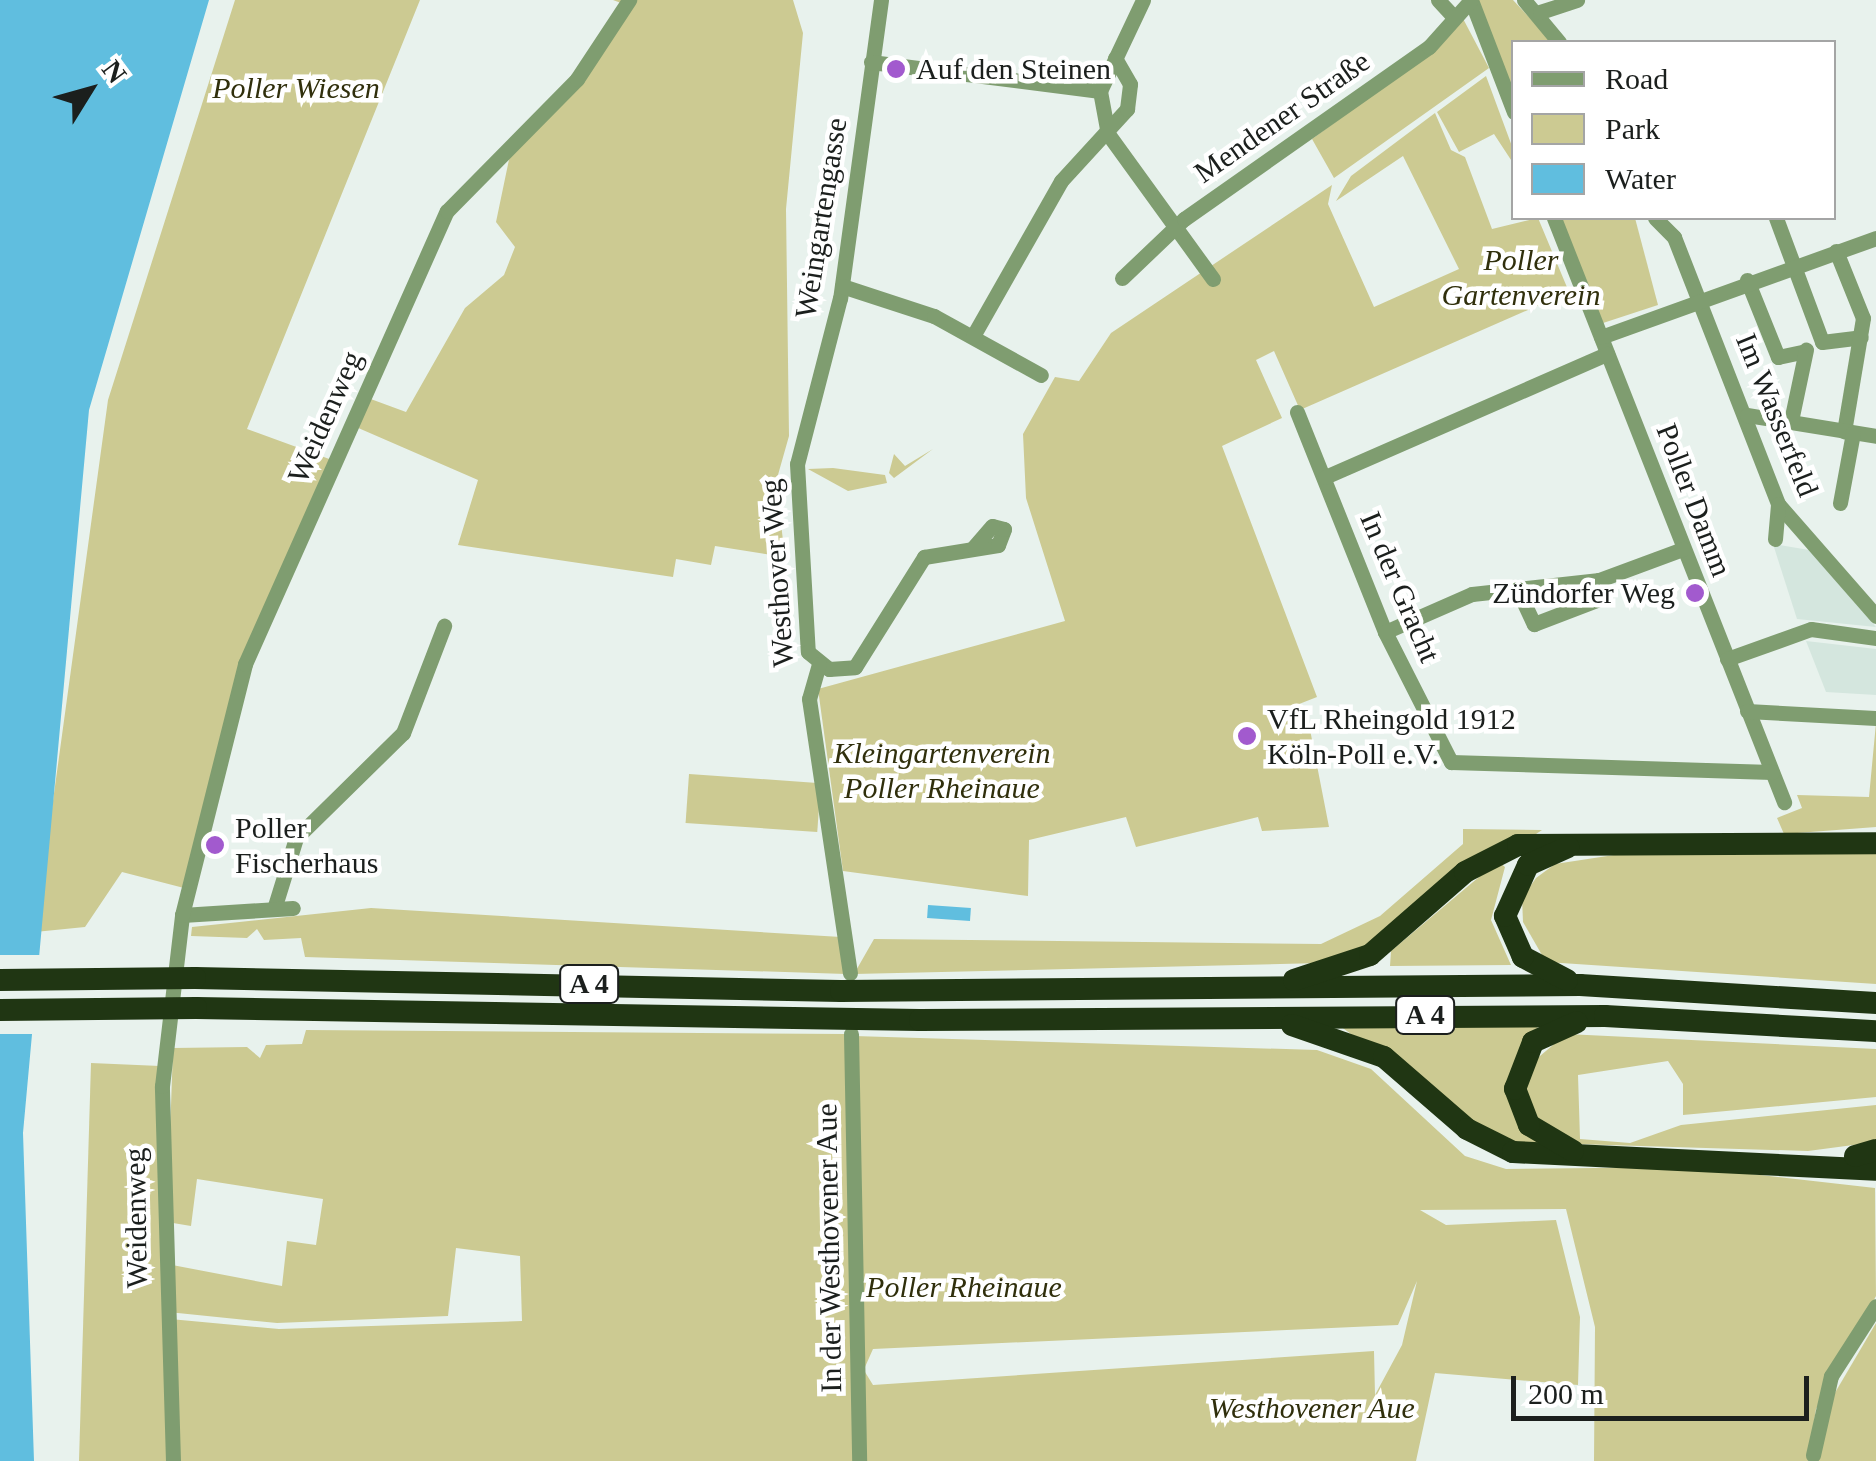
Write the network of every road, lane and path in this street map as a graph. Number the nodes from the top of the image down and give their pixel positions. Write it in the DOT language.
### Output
graph roads {
  1 [pos="628,0"];
  2 [pos="881,0"];
  3 [pos="1143,0"];
  4 [pos="1438,0"];
  5 [pos="1471,0"];
  6 [pos="1524,0"];
  7 [pos="1577,0"];
  8 [pos="1540,12"];
  9 [pos="1452,14"];
  10 [pos="1558,40"];
  11 [pos="1115,58"];
  12 [pos="871,62"];
  13 [pos="1100,92"];
  14 [pos="1511,104"];
  15 [pos="1108,134"];
  16 [pos="1555,220"];
  17 [pos="1657,220"];
  18 [pos="1777,220"];
  19 [pos="1176,228"];
  20 [pos="1876,238"];
  21 [pos="1836,250"];
  22 [pos="1791,265"];
  23 [pos="1122,278"];
  24 [pos="1213,279"];
  25 [pos="1747,280"];
  26 [pos="842,286"];
  27 [pos="1698,298"];
  28 [pos="973,336"];
  29 [pos="1600,337"];
  30 [pos="1820,337"];
  31 [pos="1862,337"];
  32 [pos="1801,352"];
  33 [pos="1607,354"];
  34 [pos="1041,375"];
  35 [pos="1297,412"];
  36 [pos="1747,414"];
  37 [pos="1791,421"];
  38 [pos="1849,432"];
  39 [pos="1876,436"];
  40 [pos="802,442"];
  41 [pos="1325,478"];
  42 [pos="1840,503"];
  43 [pos="1778,504"];
  44 [pos="1775,539"];
  45 [pos="974,547"];
  46 [pos="1684,548"];
  47 [pos="1599,580"];
  48 [pos="1553,584"];
  49 [pos="1516,588"];
  50 [pos="1560,614"];
  51 [pos="1876,616"];
  52 [pos="444,626"];
  53 [pos="1385,632"];
  54 [pos="1876,638"];
  55 [pos="1727,659"];
  56 [pos="818,664"];
  57 [pos="1747,711"];
  58 [pos="1876,718"];
  59 [pos="1772,772"];
  60 [pos="1784,802"];
  61 [pos="1581,843"];
  62 [pos="1874,843"];
  63 [pos="274,908"];
  64 [pos="294,908"];
  65 [pos="182,915"];
  66 [pos="850,973"];
  67 [pos="0,980"];
  68 [pos="1580,985"];
  69 [pos="1256,989"];
  70 [pos="1876,1003"];
  71 [pos="0,1010"];
  72 [pos="1245,1016"];
  73 [pos="1605,1016"];
  74 [pos="1876,1031"];
  75 [pos="851,1034"];
  76 [pos="1586,1156"];
  77 [pos="1869,1163"];
  78 [pos="1876,1306"];
  79 [pos="1813,1455"];
  80 [pos="172,1461"];
  81 [pos="860,1461"];
  1 -- 65 [label="street, Weidenweg"];
  2 -- 12 [label="street, Weingartengasse"];
  3 -- 11 [label="street"];
  4 -- 9 [label="street"];
  5 -- 9 [label="street, Mendener Straße"];
  5 -- 14 [label="street"];
  6 -- 8 [label="street"];
  7 -- 8 [label="street"];
  8 -- 10 [label="street"];
  9 -- 19 [label="street, Mendener Straße"];
  11 -- 13 [label="street"];
  11 -- 15 [label="street"];
  12 -- 13 [label="street"];
  12 -- 26 [label="street, Weingartengasse"];
  13 -- 15 [label="street"];
  15 -- 19 [label="street"];
  15 -- 28 [label="street"];
  16 -- 29 [label="street, Poller Damm"];
  17 -- 27 [label="street, Im Wasserfeld"];
  18 -- 22 [label="street"];
  19 -- 23 [label="street, Mendener Straße"];
  19 -- 24 [label="street"];
  20 -- 21 [label="street"];
  21 -- 22 [label="street"];
  21 -- 31 [label="street"];
  22 -- 25 [label="street"];
  22 -- 30 [label="street"];
  25 -- 27 [label="street"];
  25 -- 32 [label="street"];
  26 -- 28 [label="street"];
  26 -- 40 [label="street, Weingartengasse"];
  27 -- 29 [label="street"];
  27 -- 36 [label="street, Im Wasserfeld"];
  28 -- 34 [label="street"];
  29 -- 33 [label="street, Poller Damm"];
  30 -- 31 [label="street"];
  30 -- 32 [label="street"];
  31 -- 38 [label="street"];
  32 -- 37 [label="street"];
  33 -- 41 [label="street"];
  33 -- 46 [label="street, Poller Damm"];
  35 -- 41 [label="street, In der Gracht"];
  36 -- 37 [label="street"];
  36 -- 43 [label="street, Im Wasserfeld"];
  37 -- 38 [label="street"];
  38 -- 39 [label="street"];
  38 -- 42 [label="street"];
  40 -- 56 [label="street, Westhover Weg"];
  41 -- 53 [label="street, In der Gracht"];
  43 -- 44 [label="street"];
  43 -- 51 [label="street, Im Wasserfeld"];
  45 -- 56 [label="street"];
  46 -- 47 [label="street"];
  46 -- 55 [label="street, Poller Damm"];
  47 -- 48 [label="street"];
  47 -- 50 [label="street"];
  48 -- 49 [label="street"];
  48 -- 50 [label="street"];
  49 -- 50 [label="street"];
  49 -- 53 [label="street"];
  52 -- 63 [label="street"];
  53 -- 59 [label="street, In der Gracht"];
  54 -- 55 [label="street"];
  55 -- 57 [label="street, Poller Damm"];
  56 -- 66 [label="street, Westhover Weg"];
  57 -- 58 [label="street"];
  57 -- 59 [label="street, Poller Damm"];
  59 -- 60 [label="street, Poller Damm"];
  61 -- 62 [label="highway"];
  61 -- 68 [label="highway"];
  61 -- 69 [label="highway"];
  63 -- 64 [label="street"];
  63 -- 65 [label="street"];
  65 -- 80 [label="street, Weidenweg"];
  67 -- 69 [label="highway, A 4, bridge"];
  68 -- 69 [label="highway, A 4"];
  68 -- 70 [label="highway, A 4"];
  71 -- 72 [label="highway, A 4, bridge"];
  72 -- 73 [label="highway, A 4"];
  72 -- 76 [label="highway"];
  73 -- 74 [label="highway, A 4"];
  73 -- 76 [label="highway"];
  75 -- 81 [label="street, In der Westhovener Aue"];
  76 -- 77 [label="highway"];
  78 -- 79 [label="street"];
}
